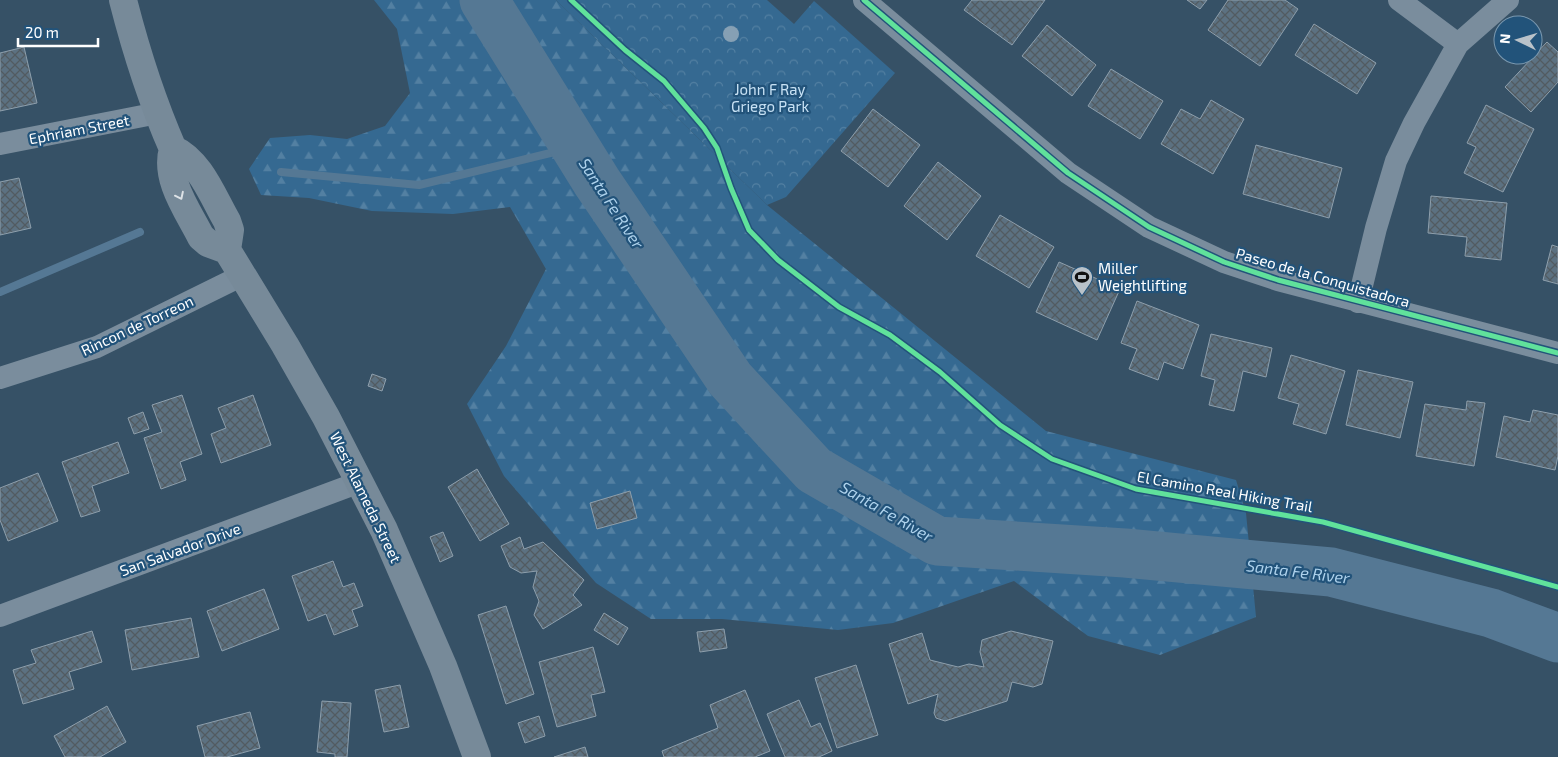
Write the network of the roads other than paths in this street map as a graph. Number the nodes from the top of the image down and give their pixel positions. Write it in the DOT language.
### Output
graph roads {
  1 [pos="123,0"];
  2 [pos="864,0"];
  3 [pos="1399,0"];
  4 [pos="1508,0"];
  5 [pos="1458,44"];
  6 [pos="158,113"];
  7 [pos="0,144"];
  8 [pos="243,275"];
  9 [pos="1358,302"];
  10 [pos="1558,353"];
  11 [pos="0,378"];
  12 [pos="360,482"];
  13 [pos="0,616"];
  14 [pos="477,757"];
  1 -- 6 [label="street, West Alameda Street"];
  2 -- 9 [label="street, Paseo de la Conquistadora"];
  3 -- 5 [label="street"];
  4 -- 5 [label="street"];
  5 -- 9 [label="street"];
  6 -- 7 [label="street, Ephriam Street"];
  6 -- 8 [label="street, West Alameda Street"];
  8 -- 11 [label="street, Rincon de Torreon"];
  8 -- 12 [label="street, West Alameda Street"];
  9 -- 10 [label="street, Paseo de la Conquistadora"];
  12 -- 13 [label="street, San Salvador Drive"];
  12 -- 14 [label="street, West Alameda Street"];
}
